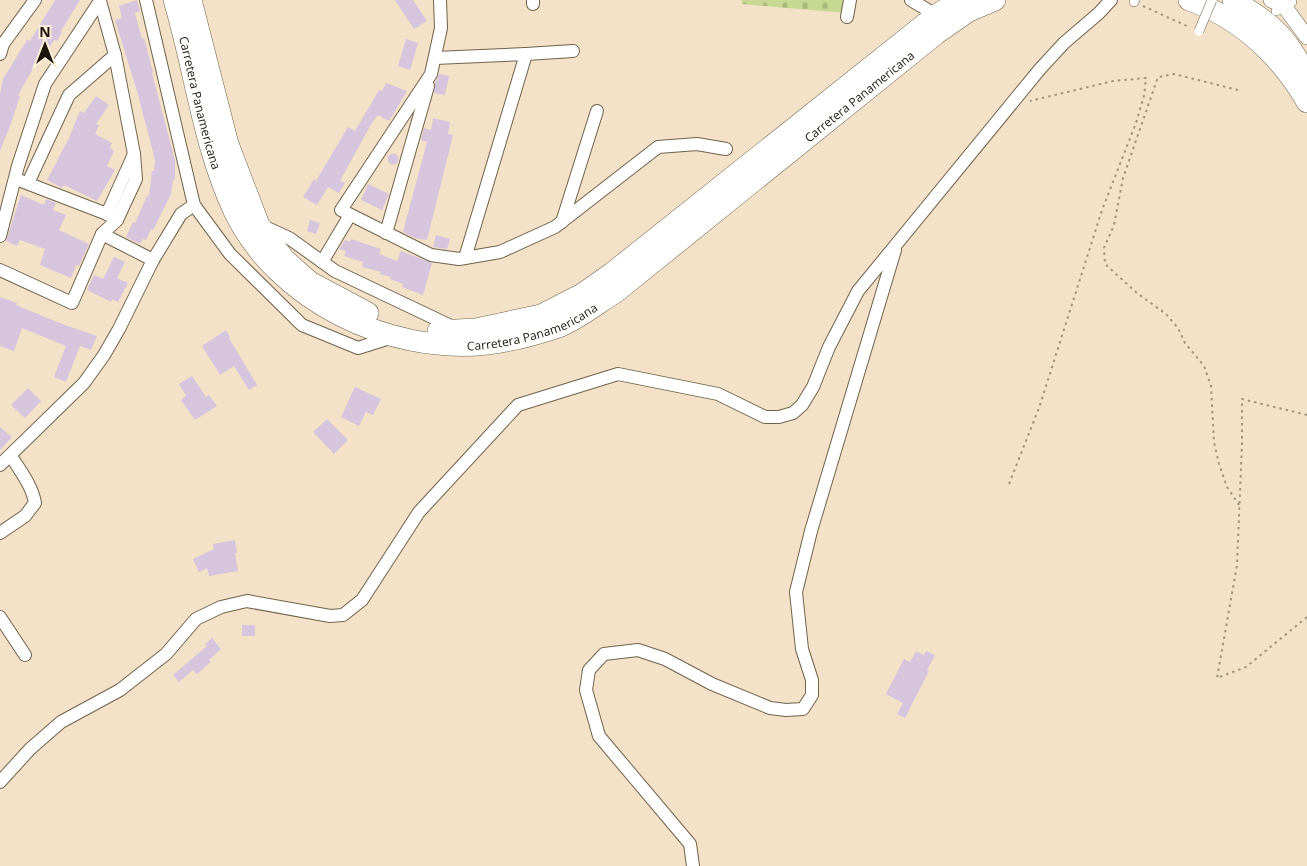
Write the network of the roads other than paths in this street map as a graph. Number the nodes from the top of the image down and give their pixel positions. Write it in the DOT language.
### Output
graph roads {
  1 [pos="35,0"];
  2 [pos="146,0"];
  3 [pos="174,0"];
  4 [pos="191,0"];
  5 [pos="440,0"];
  6 [pos="850,0"];
  7 [pos="911,0"];
  8 [pos="960,0"];
  9 [pos="996,0"];
  10 [pos="1111,0"];
  11 [pos="1189,0"];
  12 [pos="1212,0"];
  13 [pos="1233,0"];
  14 [pos="1283,4"];
  15 [pos="936,15"];
  16 [pos="847,17"];
  17 [pos="1307,24"];
  18 [pos="1199,31"];
  19 [pos="1307,38"];
  20 [pos="573,51"];
  21 [pos="0,54"];
  22 [pos="526,54"];
  23 [pos="115,55"];
  24 [pos="435,58"];
  25 [pos="432,74"];
  26 [pos="1307,76"];
  27 [pos="1307,102"];
  28 [pos="597,111"];
  29 [pos="726,149"];
  30 [pos="22,181"];
  31 [pos="194,205"];
  32 [pos="350,215"];
  33 [pos="112,217"];
  34 [pos="562,222"];
  35 [pos="260,225"];
  36 [pos="386,233"];
  37 [pos="102,234"];
  38 [pos="0,236"];
  39 [pos="898,243"];
  40 [pos="465,258"];
  41 [pos="153,260"];
  42 [pos="322,262"];
  43 [pos="0,270"];
  44 [pos="459,330"];
  45 [pos="395,336"];
  46 [pos="11,456"];
  47 [pos="0,465"];
  48 [pos="0,533"];
  49 [pos="0,617"];
  50 [pos="25,655"];
  51 [pos="0,782"];
  52 [pos="693,866"];
  1 -- 21 [label="street"];
  2 -- 31 [label="street"];
  3 -- 45 [label="highway, Carretera Panamericana"];
  4 -- 35 [label="highway, Carretera Panamericana"];
  5 -- 24 [label="street"];
  6 -- 16 [label="street"];
  7 -- 15 [label="street"];
  8 -- 15 [label="highway, Carretera Panamericana"];
  9 -- 45 [label="highway, Carretera Panamericana"];
  10 -- 39 [label="street"];
  11 -- 27 [label="highway"];
  12 -- 18 [label="street, bridge"];
  13 -- 26 [label="highway"];
  14 -- 17 [label="street"];
  14 -- 19 [label="street"];
  15 -- 44 [label="highway, Carretera Panamericana"];
  20 -- 22 [label="street"];
  22 -- 24 [label="street"];
  22 -- 40 [label="street"];
  23 -- 30 [label="street"];
  23 -- 30 [label="street"];
  23 -- 33 [label="street"];
  24 -- 25 [label="street"];
  25 -- 32 [label="street"];
  25 -- 36 [label="street"];
  28 -- 34 [label="street"];
  29 -- 34 [label="street"];
  30 -- 33 [label="street"];
  30 -- 38 [label="street"];
  31 -- 41 [label="street"];
  31 -- 45 [label="street"];
  32 -- 36 [label="street"];
  32 -- 42 [label="street"];
  33 -- 37 [label="street"];
  34 -- 40 [label="street"];
  35 -- 42 [label="street"];
  35 -- 44 [label="highway, Carretera Panamericana"];
  36 -- 40 [label="street"];
  37 -- 41 [label="street"];
  37 -- 43 [label="street"];
  39 -- 51 [label="street"];
  39 -- 52 [label="street"];
  41 -- 46 [label="street"];
  42 -- 44 [label="street"];
  46 -- 47 [label="street"];
  46 -- 48 [label="street"];
  49 -- 50 [label="street"];
}
